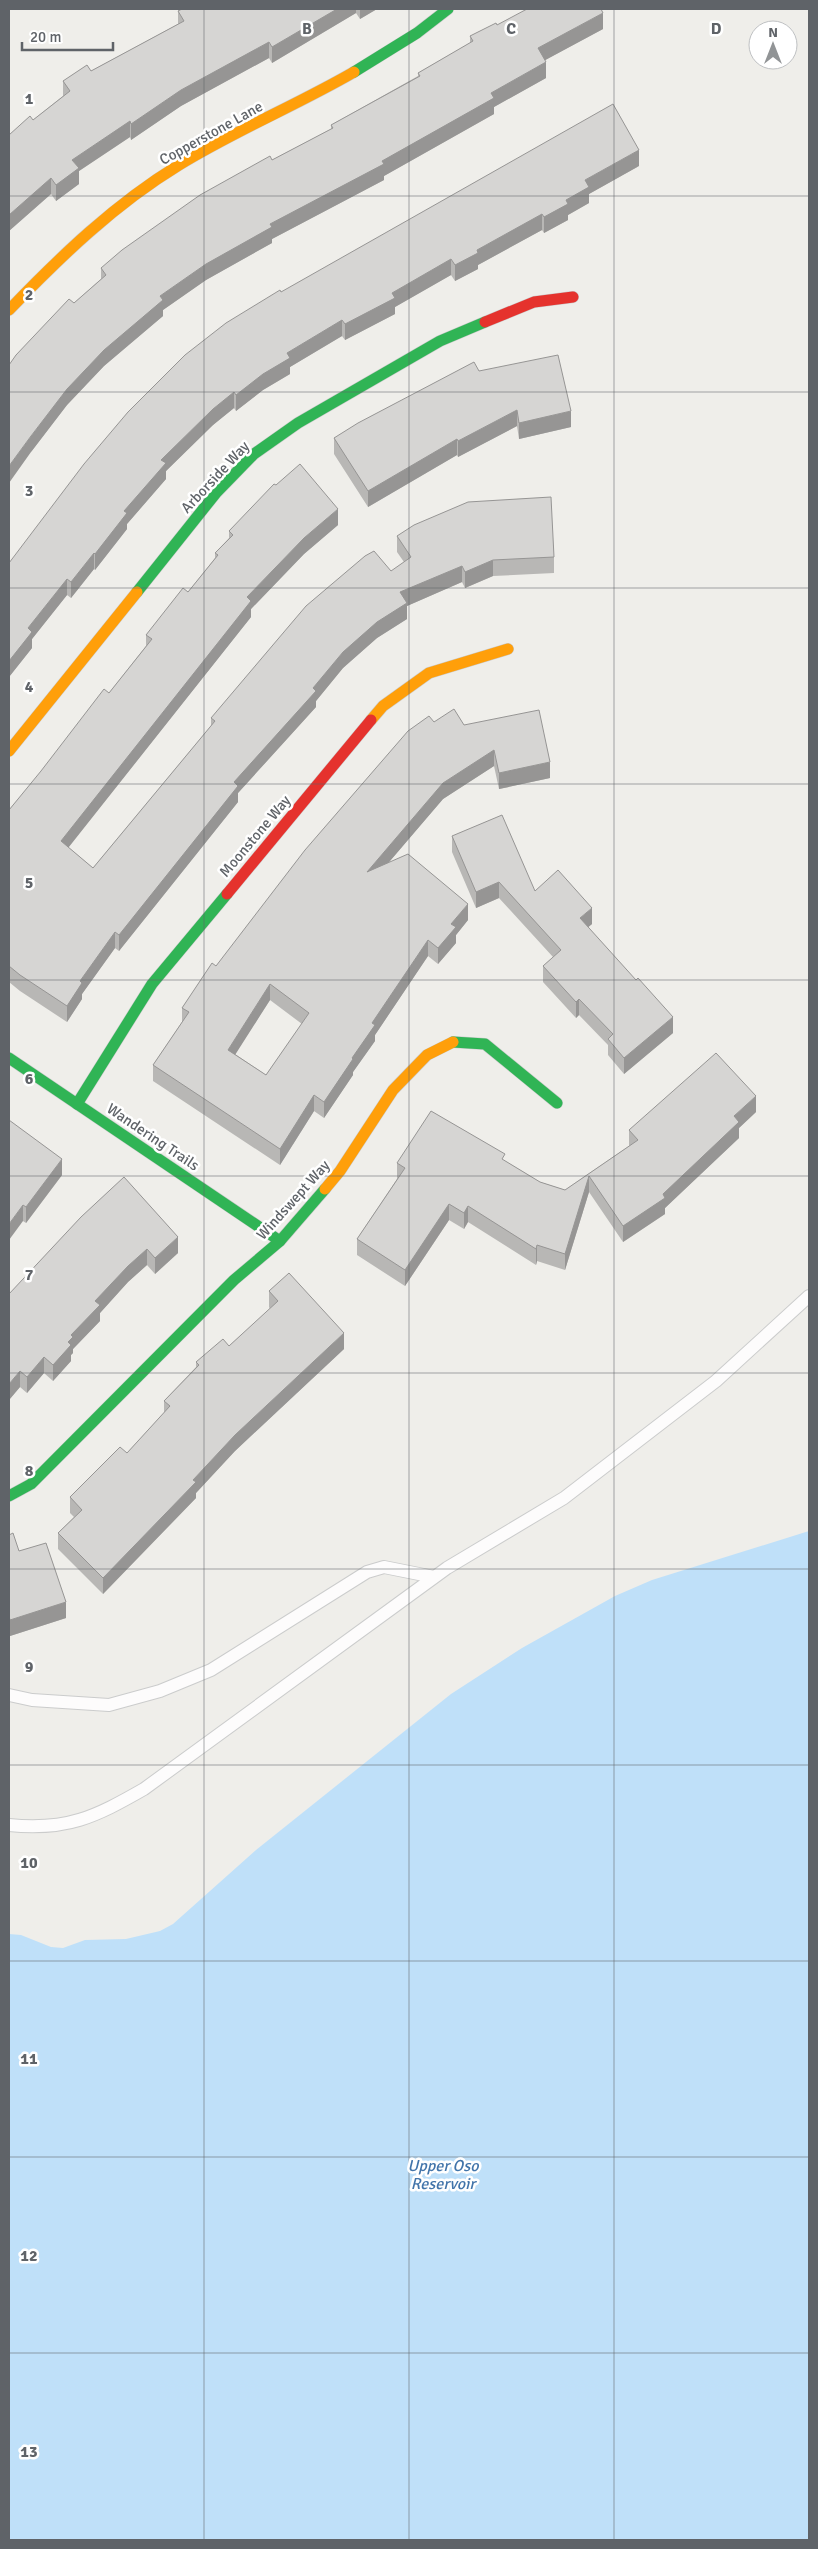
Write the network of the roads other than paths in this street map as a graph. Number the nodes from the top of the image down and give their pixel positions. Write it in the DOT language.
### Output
graph roads {
  1 [pos="448,9"];
  2 [pos="573,297"];
  3 [pos="9,310"];
  4 [pos="508,649"];
  5 [pos="9,752"];
  6 [pos="9,1058"];
  7 [pos="557,1103"];
  8 [pos="77,1104"];
  9 [pos="280,1241"];
  10 [pos="809,1296"];
  11 [pos="9,1496"];
  12 [pos="434,1577"];
  13 [pos="9,1695"];
  14 [pos="9,1825"];
  1 -- 3 [label="street, Copperstone Lane"];
  2 -- 5 [label="street, Arborside Way"];
  4 -- 8 [label="street, Moonstone Way"];
  6 -- 8 [label="street, Wandering Trails"];
  7 -- 9 [label="street, Windswept Way"];
  8 -- 9 [label="street, Wandering Trails"];
  9 -- 11 [label="street, Windswept Way"];
  10 -- 12 [label="lane"];
  12 -- 13 [label="lane"];
  12 -- 14 [label="lane"];
}
